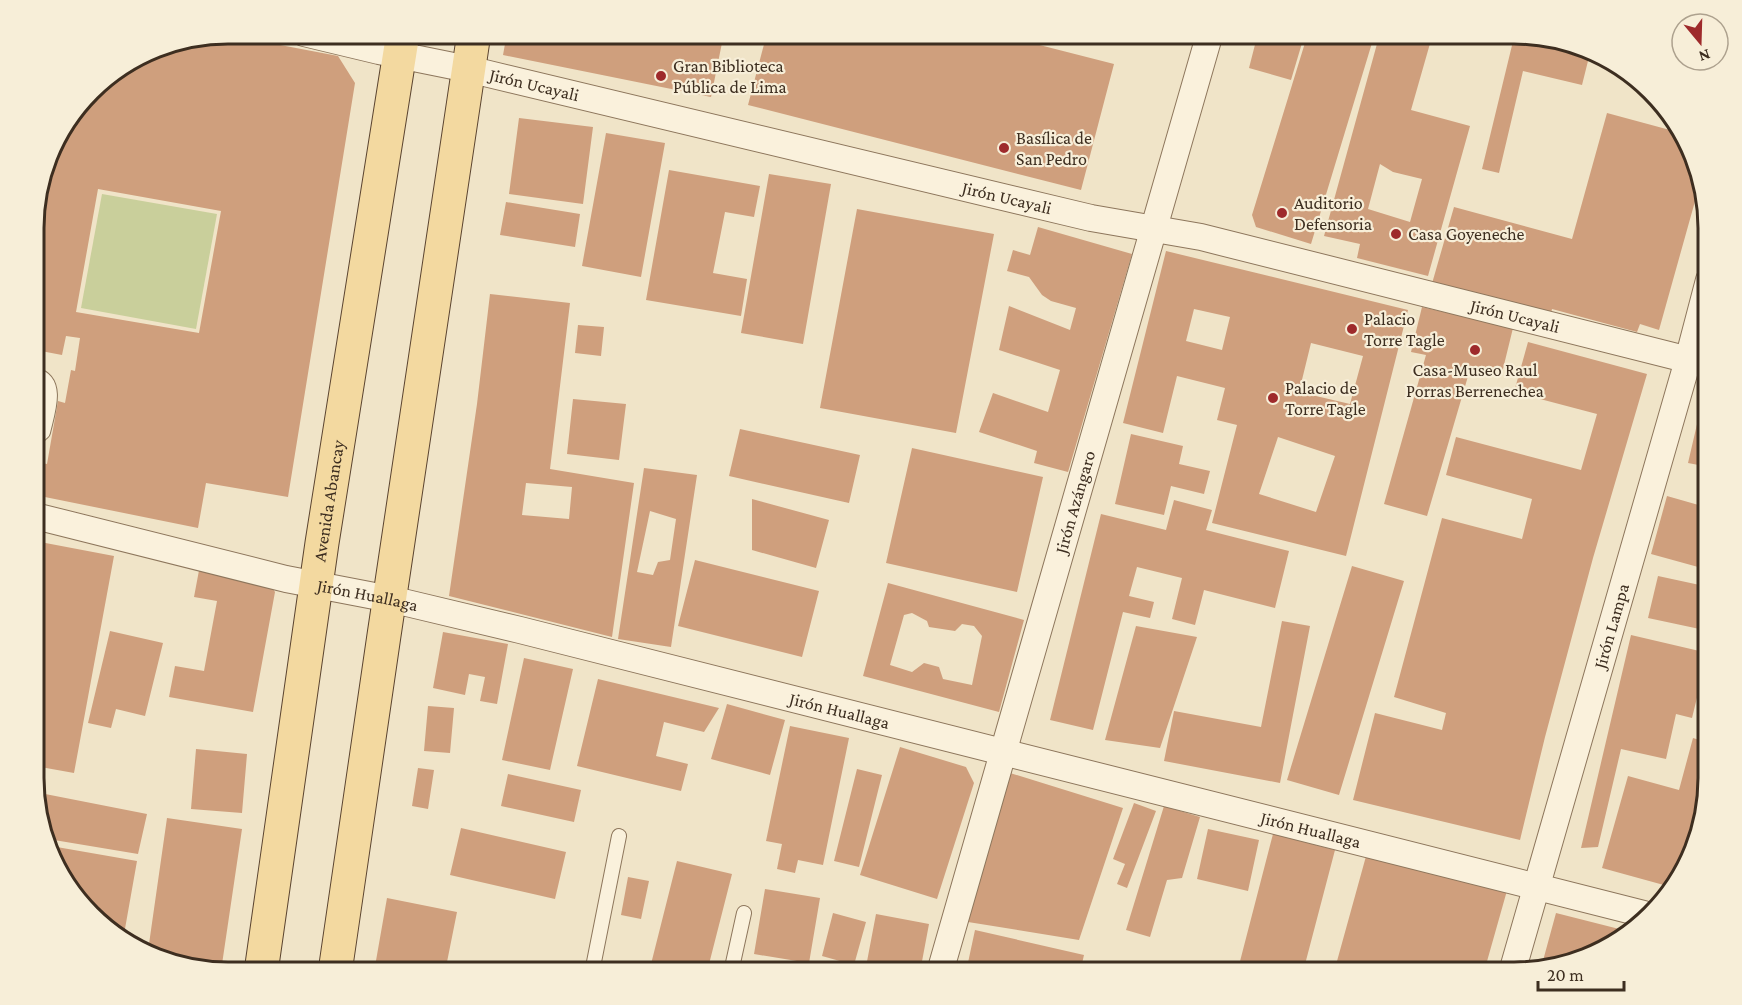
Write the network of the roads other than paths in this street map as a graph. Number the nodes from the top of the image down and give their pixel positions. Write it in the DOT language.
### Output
graph roads {
  1 [pos="401,44"];
  2 [pos="472,44"];
  3 [pos="1207,44"];
  4 [pos="468,69"];
  5 [pos="1154,229"];
  6 [pos="1698,362"];
  7 [pos="44,380"];
  8 [pos="44,427"];
  9 [pos="44,518"];
  10 [pos="316,585"];
  11 [pos="390,599"];
  12 [pos="1002,753"];
  13 [pos="619,836"];
  14 [pos="1537,888"];
  15 [pos="744,913"];
  16 [pos="1639,913"];
  17 [pos="943,961"];
  18 [pos="1515,961"];
  19 [pos="262,962"];
  20 [pos="336,962"];
  21 [pos="594,962"];
  22 [pos="733,962"];
  1 -- 4 [label="street, Jirón Ucayali"];
  1 -- 10 [label="main road, Avenida Abancay"];
  2 -- 4 [label="main road"];
  3 -- 5 [label="street, Jirón Azángaro"];
  4 -- 5 [label="street, Jirón Ucayali"];
  4 -- 11 [label="main road"];
  5 -- 6 [label="street, Jirón Ucayali"];
  5 -- 12 [label="street, Jirón Azángaro"];
  6 -- 14 [label="street, Jirón Lampa"];
  7 -- 8 [label="lane"];
  9 -- 10 [label="street, Jirón Huallaga"];
  10 -- 11 [label="street, Jirón Huallaga"];
  10 -- 19 [label="main road, Avenida Abancay"];
  11 -- 12 [label="street, Jirón Huallaga"];
  11 -- 20 [label="main road"];
  12 -- 14 [label="street, Jirón Huallaga"];
  12 -- 17 [label="street, Jirón Azángaro"];
  13 -- 21 [label="lane"];
  14 -- 16 [label="street, Jirón Huallaga"];
  14 -- 18 [label="street, Jirón Lampa"];
  15 -- 22 [label="lane"];
}
